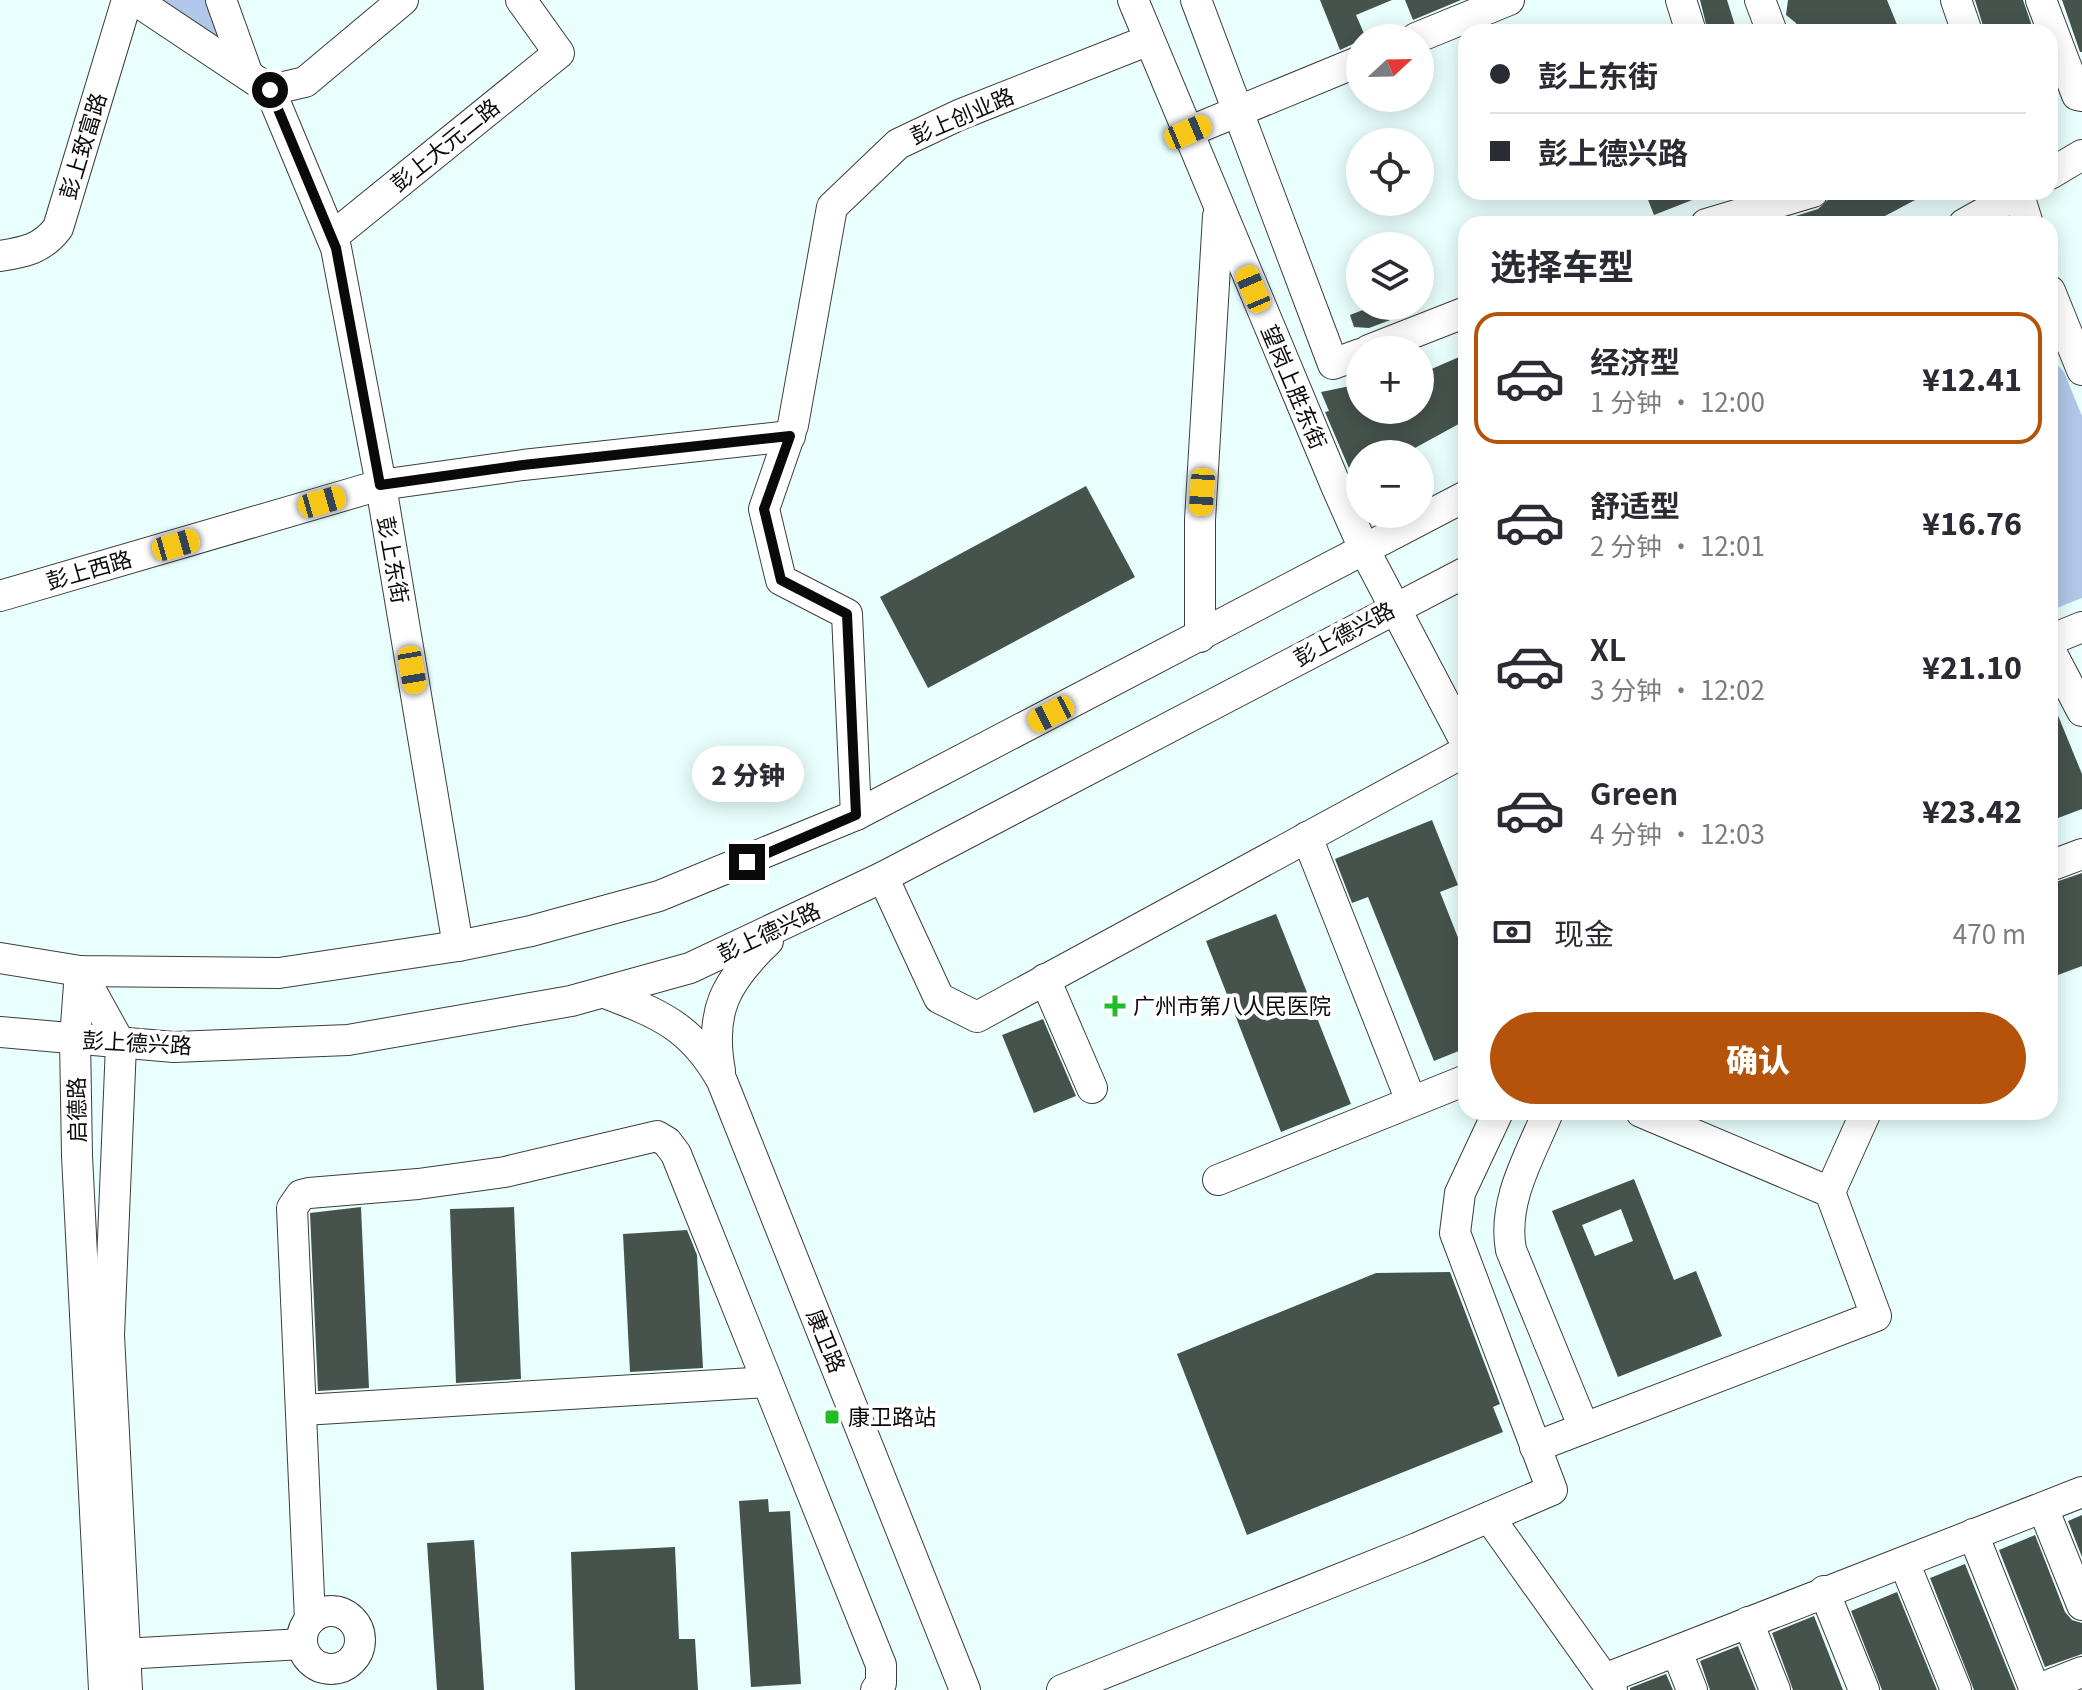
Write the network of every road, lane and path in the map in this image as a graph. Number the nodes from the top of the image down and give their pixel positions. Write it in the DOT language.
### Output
graph roads {
  1 [pos="127,0"];
  2 [pos="135,0"];
  3 [pos="221,0"];
  4 [pos="403,0"];
  5 [pos="521,0"];
  6 [pos="1133,0"];
  7 [pos="1196,0"];
  8 [pos="1509,0"];
  9 [pos="1681,0"];
  10 [pos="1760,0"];
  11 [pos="1956,0"];
  12 [pos="2041,0"];
  13 [pos="1688,24"];
  14 [pos="1769,24"];
  15 [pos="1964,24"];
  16 [pos="2050,24"];
  17 [pos="1434,31"];
  18 [pos="1149,40"];
  19 [pos="2058,45"];
  20 [pos="1346,67"];
  21 [pos="259,83"];
  22 [pos="2082,96"];
  23 [pos="1238,111"];
  24 [pos="1188,132"];
  25 [pos="2082,155"];
  26 [pos="2058,169"];
  27 [pos="1781,200"];
  28 [pos="2005,200"];
  29 [pos="1218,206"];
  30 [pos="1746,209"];
  31 [pos="1978,216"];
  32 [pos="332,237"];
  33 [pos="0,256"];
  34 [pos="2058,311"];
  35 [pos="1458,315"];
  36 [pos="1405,336"];
  37 [pos="1346,359"];
  38 [pos="2082,370"];
  39 [pos="790,436"];
  40 [pos="380,485"];
  41 [pos="1458,500"];
  42 [pos="1365,551"];
  43 [pos="1458,576"];
  44 [pos="0,596"];
  45 [pos="1394,608"];
  46 [pos="2082,627"];
  47 [pos="1200,637"];
  48 [pos="2058,637"];
  49 [pos="2058,663"];
  50 [pos="2080,698"];
  51 [pos="1458,728"];
  52 [pos="1458,755"];
  53 [pos="856,815"];
  54 [pos="1307,837"];
  55 [pos="2082,854"];
  56 [pos="2058,863"];
  57 [pos="883,877"];
  58 [pos="786,924"];
  59 [pos="458,946"];
  60 [pos="1,949"];
  61 [pos="80,971"];
  62 [pos="1045,979"];
  63 [pos="605,993"];
  64 [pos="0,1032"];
  65 [pos="75,1039"];
  66 [pos="121,1045"];
  67 [pos="722,1081"];
  68 [pos="1458,1083"];
  69 [pos="1092,1088"];
  70 [pos="1411,1101"];
  71 [pos="1494,1120"];
  72 [pos="1545,1120"];
  73 [pos="1660,1120"];
  74 [pos="1862,1120"];
  75 [pos="1218,1180"];
  76 [pos="1830,1192"];
  77 [pos="767,1382"];
  78 [pos="303,1410"];
  79 [pos="1584,1428"];
  80 [pos="1535,1447"];
  81 [pos="2082,1492"];
  82 [pos="2043,1508"];
  83 [pos="1489,1517"];
  84 [pos="1973,1534"];
  85 [pos="1904,1562"];
  86 [pos="1824,1591"];
  87 [pos="2082,1605"];
  88 [pos="1748,1622"];
  89 [pos="307,1641"];
  90 [pos="1677,1652"];
  91 [pos="114,1655"];
  92 [pos="2082,1672"];
  93 [pos="1610,1684"];
  94 [pos="104,1690"];
  95 [pos="127,1690"];
  96 [pos="312,1690"];
  97 [pos="876,1690"];
  98 [pos="965,1690"];
  99 [pos="1062,1690"];
  100 [pos="1692,1690"];
  101 [pos="1775,1690"];
  102 [pos="1864,1690"];
  103 [pos="1956,1690"];
  104 [pos="2036,1690"];
  1 -- 33 [label="street, 彭上致富路"];
  2 -- 21 [label="street"];
  3 -- 21 [label="street, 彭上东街"];
  4 -- 21 [label="street"];
  5 -- 32 [label="street, 彭上大元二路"];
  6 -- 18 [label="street, 望岗上胜东街"];
  7 -- 23 [label="street"];
  8 -- 17 [label="street"];
  9 -- 13 [label="street"];
  10 -- 14 [label="street"];
  11 -- 15 [label="street"];
  12 -- 16 [label="street"];
  18 -- 24 [label="street, 望岗上胜东街"];
  18 -- 39 [label="street, 彭上创业路"];
  19 -- 22 [label="street"];
  20 -- 23 [label="street"];
  21 -- 32 [label="street, 彭上东街"];
  23 -- 24 [label="street"];
  23 -- 37 [label="street"];
  24 -- 29 [label="street, 望岗上胜东街"];
  25 -- 26 [label="street"];
  27 -- 30 [label="street"];
  28 -- 31 [label="street"];
  29 -- 42 [label="street, 望岗上胜东街"];
  29 -- 47 [label="street"];
  32 -- 40 [label="street, 彭上东街"];
  34 -- 38 [label="street"];
  35 -- 36 [label="street"];
  39 -- 40 [label="street, 彭上西路"];
  39 -- 53 [label="street, 彭上创业路"];
  40 -- 44 [label="street, 彭上西路"];
  40 -- 59 [label="street, 彭上东街"];
  41 -- 42 [label="street"];
  42 -- 45 [label="street, 望岗上胜东街"];
  42 -- 47 [label="street"];
  43 -- 45 [label="street, 彭上德兴路"];
  45 -- 51 [label="street, 望岗上胜东街"];
  45 -- 57 [label="street, 彭上德兴路"];
  46 -- 48 [label="street"];
  47 -- 53 [label="street"];
  49 -- 50 [label="street"];
  52 -- 54 [label="street"];
  53 -- 59 [label="street"];
  54 -- 62 [label="street"];
  54 -- 70 [label="street"];
  55 -- 56 [label="street"];
  57 -- 58 [label="street, 彭上德兴路"];
  57 -- 62 [label="street"];
  58 -- 63 [label="street, 彭上德兴路"];
  58 -- 67 [label="street"];
  59 -- 61 [label="street"];
  60 -- 61 [label="street"];
  61 -- 65 [label="street, 启德路"];
  61 -- 66 [label="street"];
  62 -- 69 [label="street"];
  63 -- 66 [label="street, 彭上德兴路"];
  63 -- 67 [label="street"];
  64 -- 65 [label="street, 彭上德兴路"];
  65 -- 66 [label="street, 彭上德兴路"];
  65 -- 91 [label="street, 启德路"];
  66 -- 91 [label="street, 启德路"];
  67 -- 98 [label="street, 康卫路"];
  68 -- 70 [label="street"];
  70 -- 75 [label="street"];
  71 -- 80 [label="street"];
  72 -- 79 [label="street"];
  73 -- 76 [label="street"];
  74 -- 76 [label="street"];
  76 -- 79 [label="street"];
  77 -- 78 [label="street"];
  77 -- 78 [label="street"];
  77 -- 97 [label="street"];
  78 -- 89 [label="street"];
  79 -- 80 [label="street"];
  80 -- 83 [label="street"];
  81 -- 82 [label="street"];
  82 -- 84 [label="street"];
  82 -- 87 [label="street"];
  83 -- 93 [label="street"];
  83 -- 99 [label="street"];
  84 -- 85 [label="street"];
  84 -- 104 [label="street"];
  85 -- 86 [label="street"];
  85 -- 103 [label="street"];
  86 -- 88 [label="street"];
  86 -- 102 [label="street"];
  88 -- 90 [label="street"];
  88 -- 101 [label="street"];
  89 -- 91 [label="street"];
  89 -- 96 [label="street"];
  90 -- 93 [label="street"];
  90 -- 100 [label="street"];
  91 -- 94 [label="street, 启德路"];
  91 -- 95 [label="street, 启德路"];
  92 -- 104 [label="street"];
}
